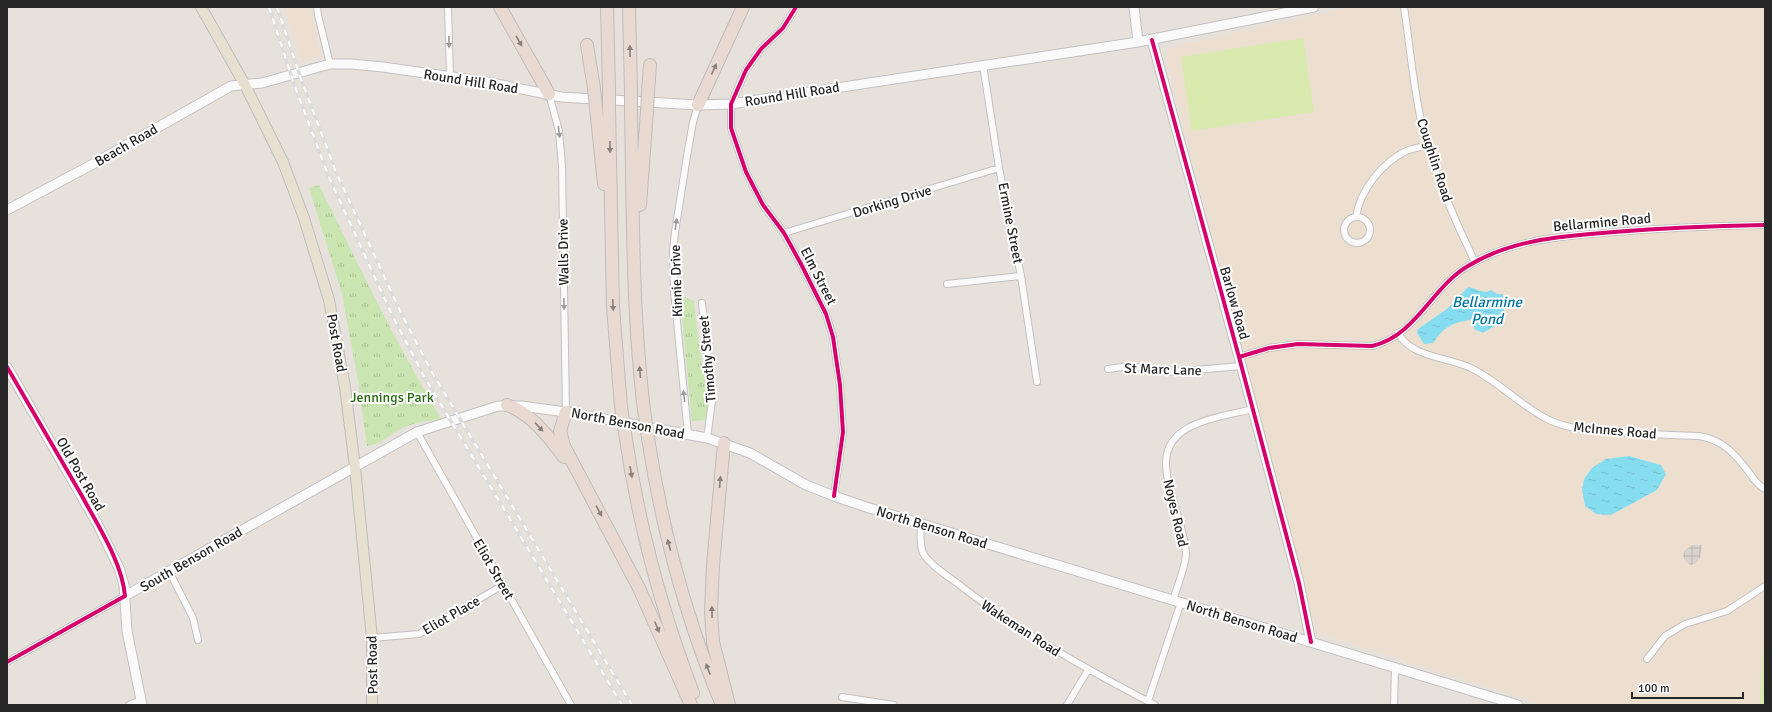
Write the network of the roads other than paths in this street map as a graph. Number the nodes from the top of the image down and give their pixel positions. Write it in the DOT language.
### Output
graph roads {
  1 [pos="201,7"];
  2 [pos="317,7"];
  3 [pos="448,7"];
  4 [pos="500,7"];
  5 [pos="607,7"];
  6 [pos="629,7"];
  7 [pos="742,7"];
  8 [pos="796,7"];
  9 [pos="1134,7"];
  10 [pos="1314,7"];
  11 [pos="1404,7"];
  12 [pos="1152,40"];
  13 [pos="1138,42"];
  14 [pos="587,45"];
  15 [pos="330,64"];
  16 [pos="650,65"];
  17 [pos="982,65"];
  18 [pos="450,77"];
  19 [pos="245,84"];
  20 [pos="549,94"];
  21 [pos="731,104"];
  22 [pos="698,105"];
  23 [pos="1428,146"];
  24 [pos="999,168"];
  25 [pos="7,210"];
  26 [pos="1356,217"];
  27 [pos="1765,225"];
  28 [pos="784,234"];
  29 [pos="1475,262"];
  30 [pos="635,276"];
  31 [pos="1021,276"];
  32 [pos="613,279"];
  33 [pos="947,284"];
  34 [pos="702,303"];
  35 [pos="1398,333"];
  36 [pos="1240,362"];
  37 [pos="7,367"];
  38 [pos="1108,369"];
  39 [pos="1037,382"];
  40 [pos="507,405"];
  41 [pos="1253,409"];
  42 [pos="566,412"];
  43 [pos="417,432"];
  44 [pos="688,434"];
  45 [pos="707,438"];
  46 [pos="724,443"];
  47 [pos="354,467"];
  48 [pos="1765,489"];
  49 [pos="588,491"];
  50 [pos="834,496"];
  51 [pos="921,523"];
  52 [pos="169,571"];
  53 [pos="503,585"];
  54 [pos="1765,586"];
  55 [pos="125,596"];
  56 [pos="1177,601"];
  57 [pos="372,638"];
  58 [pos="198,640"];
  59 [pos="1311,642"];
  60 [pos="1647,659"];
  61 [pos="7,662"];
  62 [pos="1395,668"];
  63 [pos="1088,670"];
  64 [pos="842,696"];
  65 [pos="1148,701"];
  66 [pos="142,702"];
  67 [pos="129,705"];
  68 [pos="372,705"];
  69 [pos="571,705"];
  70 [pos="691,705"];
  71 [pos="698,705"];
  72 [pos="722,705"];
  73 [pos="729,705"];
  74 [pos="894,705"];
  75 [pos="1067,705"];
  76 [pos="1155,705"];
  77 [pos="1394,705"];
  78 [pos="1518,705"];
  1 -- 19 [label="main road, Post Road"];
  2 -- 15 [label="street"];
  3 -- 18 [label="street, one-way"];
  4 -- 20 [label="highway, one-way"];
  5 -- 32 [label="highway, one-way, bridge"];
  30 -- 6 [label="highway, one-way, bridge"];
  22 -- 7 [label="highway, one-way"];
  8 -- 21 [label="street"];
  9 -- 13 [label="main road"];
  10 -- 12 [label="main road, Round Hill Road"];
  11 -- 23 [label="street, Coughlin Road"];
  12 -- 13 [label="main road, Round Hill Road"];
  12 -- 36 [label="main road, Barlow Road"];
  13 -- 17 [label="main road, Round Hill Road"];
  14 -- 32 [label="highway, bridge"];
  15 -- 18 [label="main road, Round Hill Road"];
  15 -- 19 [label="main road, Round Hill Road"];
  16 -- 30 [label="highway, bridge"];
  17 -- 21 [label="main road, Round Hill Road"];
  17 -- 24 [label="street, Ermine Street"];
  18 -- 20 [label="main road, Round Hill Road"];
  19 -- 25 [label="main road, Beach Road"];
  19 -- 47 [label="main road, Post Road"];
  20 -- 22 [label="main road, Round Hill Road"];
  20 -- 42 [label="street, Walls Drive, one-way"];
  21 -- 22 [label="main road, Round Hill Road"];
  21 -- 28 [label="street, Elm Street"];
  44 -- 22 [label="street, Kinnie Drive, one-way"];
  23 -- 26 [label="street"];
  23 -- 29 [label="street, Coughlin Road"];
  24 -- 28 [label="street, Dorking Drive"];
  24 -- 31 [label="street, Ermine Street"];
  26 -- 26 [label="street"];
  27 -- 29 [label="street, Bellarmine Road"];
  28 -- 50 [label="street, Elm Street"];
  29 -- 35 [label="street, Bellarmine Road"];
  72 -- 30 [label="highway, one-way, bridge"];
  31 -- 33 [label="street"];
  31 -- 39 [label="street, Ermine Street"];
  32 -- 71 [label="highway, one-way, bridge"];
  34 -- 45 [label="street, Timothy Street"];
  35 -- 36 [label="street, Bellarmine Road"];
  35 -- 48 [label="street, McInnes Road"];
  36 -- 38 [label="street, St Marc Lane"];
  36 -- 41 [label="main road, Barlow Road"];
  37 -- 55 [label="main road, Old Post Road"];
  40 -- 42 [label="main road, North Benson Road"];
  40 -- 43 [label="main road, North Benson Road"];
  40 -- 49 [label="highway, one-way"];
  41 -- 56 [label="street, Noyes Road"];
  41 -- 59 [label="main road, Barlow Road"];
  42 -- 44 [label="main road, North Benson Road"];
  42 -- 49 [label="highway"];
  43 -- 47 [label="main road, North Benson Road"];
  43 -- 53 [label="street, Eliot Street"];
  44 -- 45 [label="main road, North Benson Road"];
  45 -- 46 [label="main road, North Benson Road"];
  46 -- 50 [label="main road, North Benson Road"];
  73 -- 46 [label="highway, one-way"];
  47 -- 52 [label="main road, South Benson Road"];
  47 -- 57 [label="main road, Post Road"];
  49 -- 70 [label="highway, one-way"];
  50 -- 51 [label="main road, North Benson Road"];
  51 -- 56 [label="main road, North Benson Road"];
  51 -- 63 [label="street, Wakeman Road"];
  52 -- 55 [label="main road, South Benson Road"];
  52 -- 58 [label="street"];
  53 -- 57 [label="street, Eliot Place"];
  53 -- 69 [label="street, Eliot Street"];
  54 -- 60 [label="street"];
  55 -- 61 [label="street, South Benson Road"];
  55 -- 66 [label="main road, Old Post Road"];
  56 -- 59 [label="main road, North Benson Road"];
  56 -- 65 [label="street, Noyes Road"];
  57 -- 68 [label="main road, Post Road"];
  59 -- 62 [label="main road, North Benson Road"];
  62 -- 77 [label="street"];
  62 -- 78 [label="main road, North Benson Road"];
  63 -- 65 [label="street, Wakeman Road"];
  63 -- 75 [label="street"];
  64 -- 74 [label="street"];
  65 -- 76 [label="street, Wakeman Road"];
  66 -- 67 [label="street"];
}
